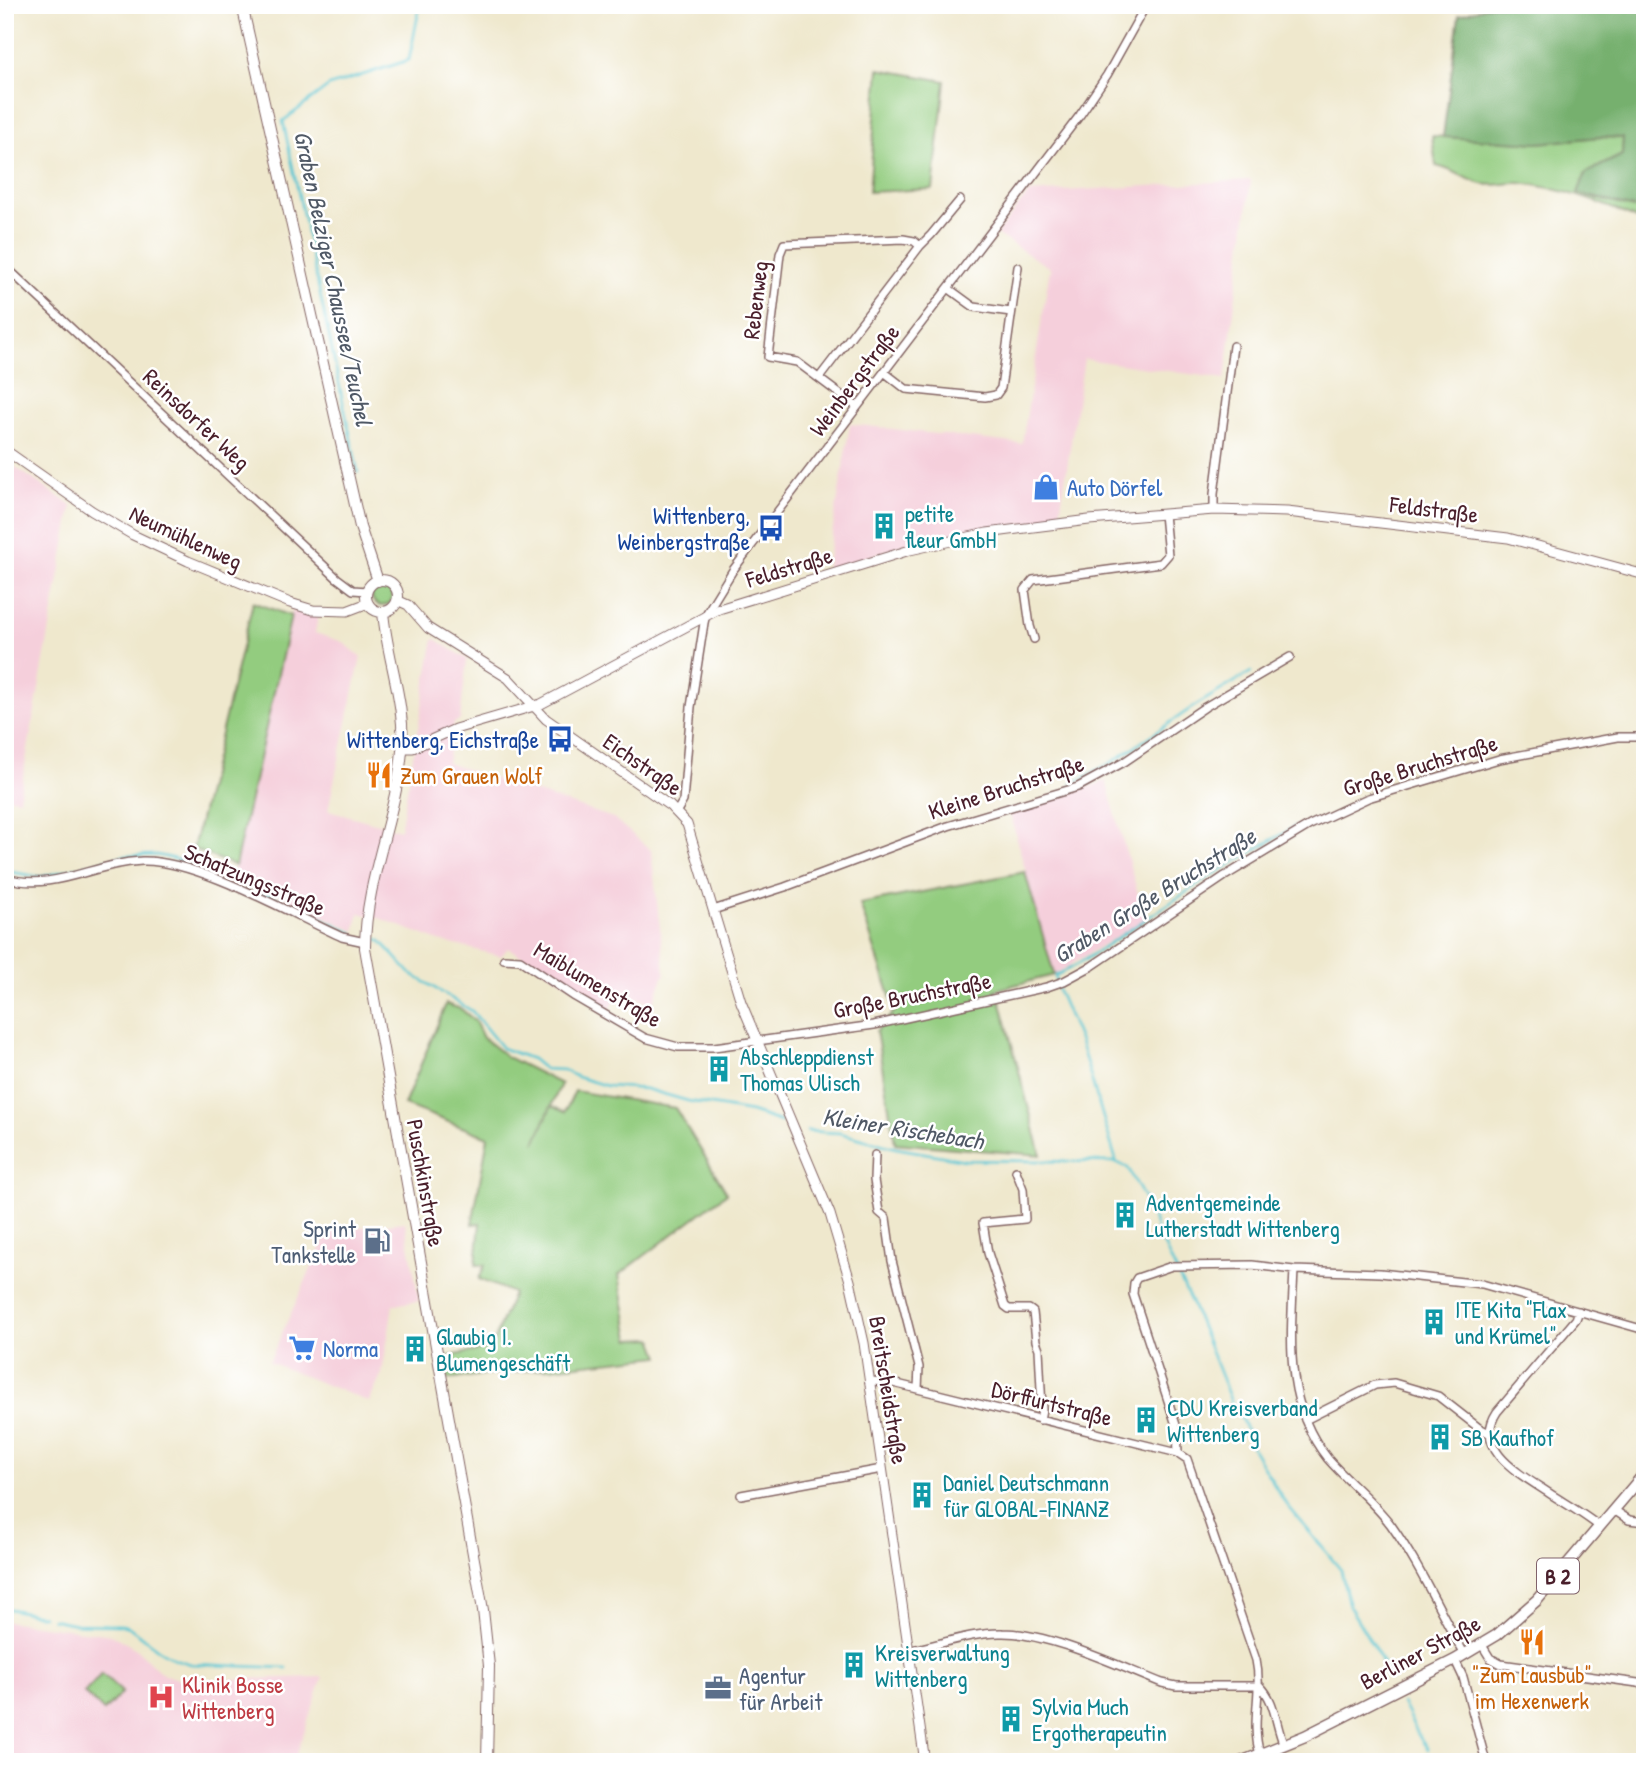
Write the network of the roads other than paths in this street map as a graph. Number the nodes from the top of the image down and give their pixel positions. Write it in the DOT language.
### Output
graph roads {
  1 [pos="242,5"];
  2 [pos="1146,5"];
  3 [pos="960,200"];
  4 [pos="920,246"];
  5 [pos="1018,267"];
  6 [pos="6,269"];
  7 [pos="948,288"];
  8 [pos="1011,312"];
  9 [pos="1233,346"];
  10 [pos="884,372"];
  11 [pos="819,378"];
  12 [pos="857,407"];
  13 [pos="5,450"];
  14 [pos="1214,510"];
  15 [pos="1164,514"];
  16 [pos="1645,575"];
  17 [pos="378,581"];
  18 [pos="367,591"];
  19 [pos="397,600"];
  20 [pos="368,603"];
  21 [pos="383,612"];
  22 [pos="706,614"];
  23 [pos="1034,639"];
  24 [pos="1290,657"];
  25 [pos="534,707"];
  26 [pos="1645,737"];
  27 [pos="402,748"];
  28 [pos="677,811"];
  29 [pos="5,878"];
  30 [pos="713,910"];
  31 [pos="365,938"];
  32 [pos="504,959"];
  33 [pos="756,1040"];
  34 [pos="875,1155"];
  35 [pos="1016,1171"];
  36 [pos="1294,1270"];
  37 [pos="1579,1311"];
  38 [pos="1645,1331"];
  39 [pos="869,1381"];
  40 [pos="918,1389"];
  41 [pos="1041,1420"];
  42 [pos="1305,1420"];
  43 [pos="1489,1433"];
  44 [pos="1178,1453"];
  45 [pos="882,1469"];
  46 [pos="1645,1473"];
  47 [pos="741,1495"];
  48 [pos="1614,1510"];
  49 [pos="1645,1522"];
  50 [pos="1600,1527"];
  51 [pos="1482,1645"];
  52 [pos="908,1651"];
  53 [pos="1460,1658"];
  54 [pos="1645,1684"];
  55 [pos="1260,1686"];
  56 [pos="1278,1747"];
  57 [pos="1260,1754"];
  58 [pos="925,1760"];
  59 [pos="487,1762"];
  60 [pos="908,1762"];
  61 [pos="1241,1762"];
  62 [pos="1281,1762"];
  63 [pos="1486,1762"];
  1 -- 17 [label="main road"];
  2 -- 7 [label="street, Weinbergstraße"];
  3 -- 4 [label="street"];
  4 -- 11 [label="street"];
  4 -- 11 [label="street, Rebenweg"];
  5 -- 8 [label="street"];
  6 -- 18 [label="street, Reinsdorfer Weg"];
  7 -- 8 [label="street"];
  7 -- 10 [label="street, Weinbergstraße"];
  8 -- 10 [label="street"];
  9 -- 14 [label="street"];
  10 -- 12 [label="street, Weinbergstraße"];
  11 -- 12 [label="street, Rebenweg"];
  12 -- 22 [label="street, Weinbergstraße"];
  13 -- 20 [label="street, Neumühlenweg"];
  14 -- 15 [label="street, Feldstraße"];
  14 -- 16 [label="street, Feldstraße"];
  15 -- 22 [label="street, Feldstraße"];
  15 -- 23 [label="street"];
  17 -- 18 [label="main road"];
  17 -- 19 [label="main road"];
  18 -- 20 [label="main road"];
  19 -- 21 [label="main road"];
  19 -- 25 [label="street, Eichstraße"];
  20 -- 21 [label="main road"];
  21 -- 27 [label="main road, Puschkinstraße"];
  22 -- 25 [label="street, Feldstraße"];
  22 -- 28 [label="street, Weinbergstraße"];
  24 -- 30 [label="street, Kleine Bruchstraße"];
  25 -- 27 [label="street, Feldstraße"];
  25 -- 28 [label="street, Eichstraße"];
  26 -- 33 [label="street, Große Bruchstraße"];
  27 -- 31 [label="main road, Puschkinstraße"];
  28 -- 30 [label="street, Eichstraße"];
  29 -- 31 [label="street, Schatzungsstraße"];
  30 -- 33 [label="street, Eichstraße"];
  31 -- 59 [label="main road, Puschkinstraße"];
  32 -- 33 [label="street, Maiblumenstraße"];
  33 -- 39 [label="street, Breitscheidstraße"];
  34 -- 40 [label="street"];
  35 -- 41 [label="street"];
  36 -- 37 [label="street"];
  36 -- 42 [label="street"];
  36 -- 44 [label="street"];
  37 -- 38 [label="street"];
  37 -- 43 [label="street"];
  39 -- 40 [label="street, Dörffurtstraße"];
  39 -- 45 [label="street, Breitscheidstraße"];
  40 -- 41 [label="street, Dörffurtstraße"];
  41 -- 44 [label="street, Dörffurtstraße"];
  42 -- 43 [label="street"];
  42 -- 53 [label="street"];
  43 -- 50 [label="street"];
  44 -- 55 [label="street"];
  45 -- 47 [label="street"];
  45 -- 52 [label="street, Breitscheidstraße"];
  46 -- 48 [label="main road, Berliner Straße / B 2"];
  48 -- 49 [label="street"];
  48 -- 50 [label="main road, Berliner Straße / B 2"];
  50 -- 51 [label="main road, Berliner Straße / B 2"];
  51 -- 53 [label="main road, Berliner Straße / B 2"];
  51 -- 54 [label="street"];
  52 -- 55 [label="street"];
  52 -- 58 [label="street, Breitscheidstraße"];
  53 -- 56 [label="main road, Berliner Straße / B 2"];
  53 -- 63 [label="street"];
  55 -- 56 [label="street"];
  55 -- 57 [label="street"];
  56 -- 57 [label="main road, Berliner Straße / B 2"];
  56 -- 62 [label="street"];
  57 -- 61 [label="main road, Berliner Straße / B 2"];
  58 -- 60 [label="street"];
}
